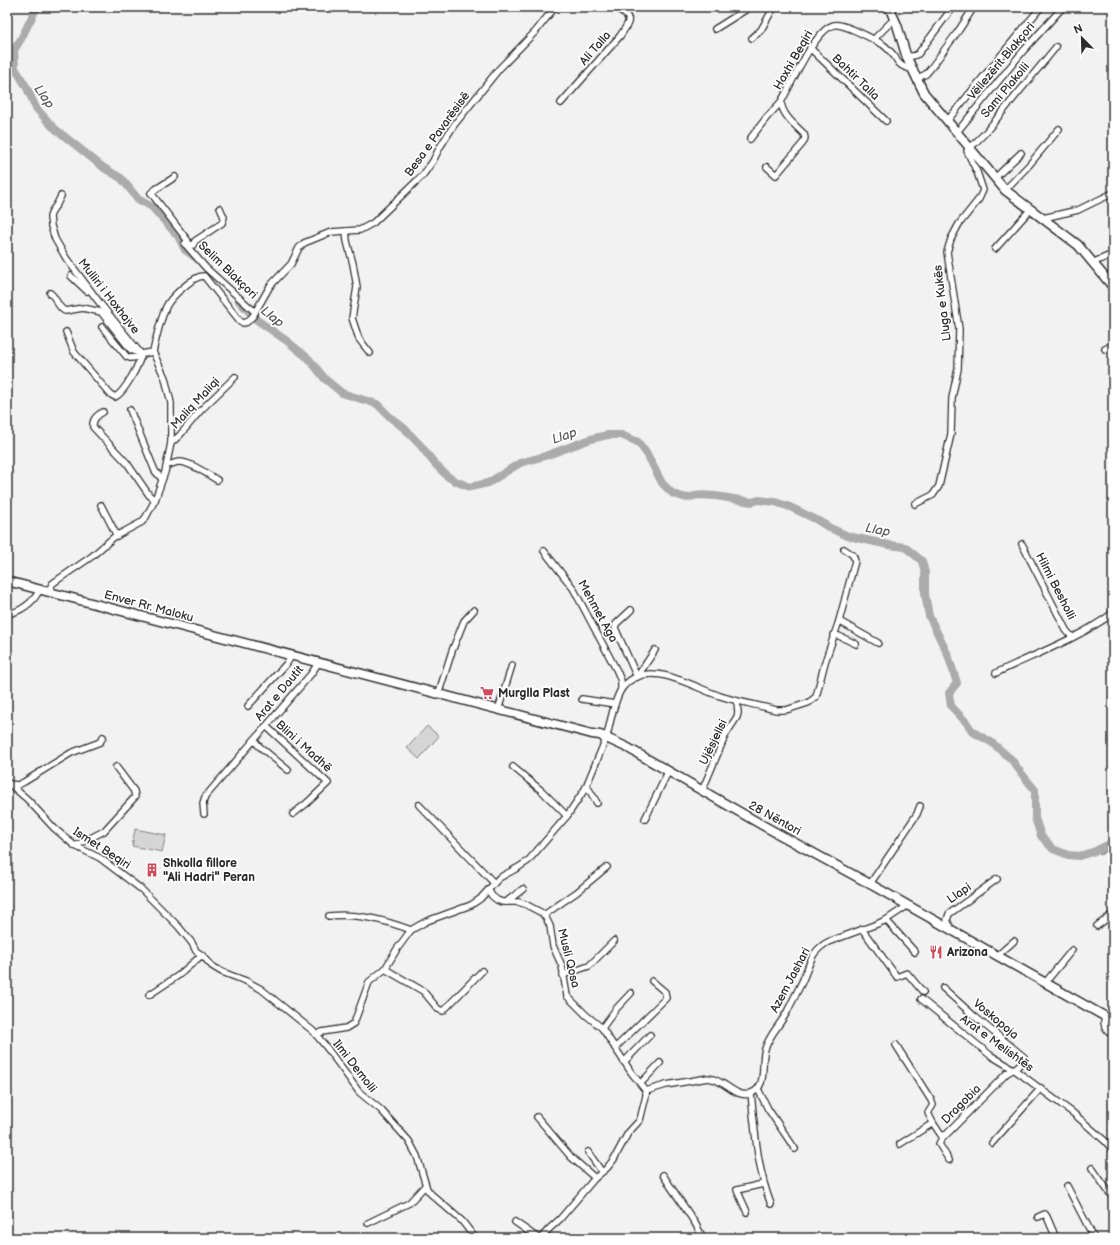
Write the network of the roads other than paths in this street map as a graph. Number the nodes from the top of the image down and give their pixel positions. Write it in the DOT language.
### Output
graph roads {
  1 [pos="555,7"];
  2 [pos="615,7"];
  3 [pos="620,7"];
  4 [pos="750,7"];
  5 [pos="774,7"];
  6 [pos="889,7"];
  7 [pos="953,7"];
  8 [pos="974,7"];
  9 [pos="1041,7"];
  10 [pos="1063,7"];
  11 [pos="632,15"];
  12 [pos="895,18"];
  13 [pos="715,29"];
  14 [pos="752,38"];
  15 [pos="876,41"];
  16 [pos="1056,47"];
  17 [pos="810,48"];
  18 [pos="906,56"];
  19 [pos="911,69"];
  20 [pos="916,79"];
  21 [pos="781,102"];
  22 [pos="561,103"];
  23 [pos="886,121"];
  24 [pos="947,121"];
  25 [pos="1059,130"];
  26 [pos="956,132"];
  27 [pos="750,138"];
  28 [pos="971,148"];
  29 [pos="1021,153"];
  30 [pos="767,167"];
  31 [pos="996,177"];
  32 [pos="175,178"];
  33 [pos="1005,190"];
  34 [pos="1113,193"];
  35 [pos="61,196"];
  36 [pos="220,208"];
  37 [pos="1030,210"];
  38 [pos="1043,218"];
  39 [pos="346,231"];
  40 [pos="185,244"];
  41 [pos="995,249"];
  42 [pos="1113,254"];
  43 [pos="1092,263"];
  44 [pos="71,276"];
  45 [pos="1113,287"];
  46 [pos="50,293"];
  47 [pos="101,312"];
  48 [pos="254,314"];
  49 [pos="102,327"];
  50 [pos="66,332"];
  51 [pos="1113,345"];
  52 [pos="1105,349"];
  53 [pos="153,352"];
  54 [pos="370,353"];
  55 [pos="141,356"];
  56 [pos="235,377"];
  57 [pos="130,410"];
  58 [pos="103,412"];
  59 [pos="171,444"];
  60 [pos="167,465"];
  61 [pos="162,479"];
  62 [pos="217,480"];
  63 [pos="155,500"];
  64 [pos="915,504"];
  65 [pos="101,505"];
  66 [pos="117,536"];
  67 [pos="1022,544"];
  68 [pos="844,549"];
  69 [pos="544,551"];
  70 [pos="7,581"];
  71 [pos="33,588"];
  72 [pos="42,590"];
  73 [pos="474,610"];
  74 [pos="631,610"];
  75 [pos="1113,613"];
  76 [pos="7,614"];
  77 [pos="838,621"];
  78 [pos="833,635"];
  79 [pos="1072,637"];
  80 [pos="878,642"];
  81 [pos="856,644"];
  82 [pos="655,650"];
  83 [pos="285,654"];
  84 [pos="312,661"];
  85 [pos="512,665"];
  86 [pos="996,673"];
  87 [pos="637,677"];
  88 [pos="621,689"];
  89 [pos="432,692"];
  90 [pos="582,699"];
  91 [pos="737,701"];
  92 [pos="615,704"];
  93 [pos="248,706"];
  94 [pos="491,708"];
  95 [pos="266,726"];
  96 [pos="600,735"];
  97 [pos="102,737"];
  98 [pos="254,740"];
  99 [pos="116,767"];
  100 [pos="513,767"];
  101 [pos="288,770"];
  102 [pos="668,772"];
  103 [pos="8,783"];
  104 [pos="587,786"];
  105 [pos="702,791"];
  106 [pos="598,803"];
  107 [pos="420,805"];
  108 [pos="920,806"];
  109 [pos="204,814"];
  110 [pos="293,814"];
  111 [pos="567,816"];
  112 [pos="645,819"];
  113 [pos="75,846"];
  114 [pos="607,867"];
  115 [pos="997,879"];
  116 [pos="494,883"];
  117 [pos="870,884"];
  118 [pos="523,889"];
  119 [pos="488,891"];
  120 [pos="506,902"];
  121 [pos="907,905"];
  122 [pos="1113,914"];
  123 [pos="544,915"];
  124 [pos="329,916"];
  125 [pos="886,920"];
  126 [pos="1097,926"];
  127 [pos="862,929"];
  128 [pos="411,930"];
  129 [pos="952,930"];
  130 [pos="614,941"];
  131 [pos="1014,941"];
  132 [pos="1072,950"];
  133 [pos="196,951"];
  134 [pos="915,952"];
  135 [pos="202,955"];
  136 [pos="997,956"];
  137 [pos="385,969"];
  138 [pos="482,971"];
  139 [pos="563,975"];
  140 [pos="652,980"];
  141 [pos="1045,983"];
  142 [pos="943,988"];
  143 [pos="923,992"];
  144 [pos="631,993"];
  145 [pos="149,996"];
  146 [pos="921,999"];
  147 [pos="1105,1017"];
  148 [pos="1113,1021"];
  149 [pos="604,1030"];
  150 [pos="316,1035"];
  151 [pos="650,1035"];
  152 [pos="1113,1036"];
  153 [pos="896,1045"];
  154 [pos="615,1048"];
  155 [pos="624,1062"];
  156 [pos="660,1063"];
  157 [pos="1015,1070"];
  158 [pos="641,1083"];
  159 [pos="1041,1088"];
  160 [pos="758,1089"];
  161 [pos="646,1091"];
  162 [pos="751,1093"];
  163 [pos="537,1117"];
  164 [pos="933,1123"];
  165 [pos="945,1135"];
  166 [pos="992,1143"];
  167 [pos="900,1144"];
  168 [pos="795,1149"];
  169 [pos="1113,1150"];
  170 [pos="588,1152"];
  171 [pos="949,1160"];
  172 [pos="1092,1168"];
  173 [pos="602,1172"];
  174 [pos="663,1175"];
  175 [pos="595,1178"];
  176 [pos="763,1184"];
  177 [pos="425,1186"];
  178 [pos="1067,1186"];
  179 [pos="1113,1198"];
  180 [pos="771,1204"];
  181 [pos="747,1212"];
  182 [pos="1038,1217"];
  183 [pos="515,1222"];
  184 [pos="368,1223"];
  185 [pos="475,1238"];
  186 [pos="538,1238"];
  187 [pos="541,1238"];
  188 [pos="703,1238"];
  189 [pos="1056,1238"];
  190 [pos="1094,1238"];
  1 -- 39 [label="street, Besa e Pavarësisë"];
  2 -- 22 [label="street, Ali Talla"];
  3 -- 11 [label="street"];
  4 -- 13 [label="street"];
  5 -- 14 [label="street"];
  6 -- 12 [label="main road"];
  7 -- 18 [label="street"];
  8 -- 20 [label="street"];
  9 -- 24 [label="street"];
  10 -- 26 [label="street, Vëllezërit Blakçori"];
  12 -- 15 [label="street"];
  12 -- 18 [label="main road"];
  15 -- 17 [label="street, Haxhi Beqiri"];
  15 -- 19 [label="street, Haxhi Beqiri"];
  16 -- 28 [label="street, Sami Plakolli"];
  17 -- 21 [label="street, Haxhi Beqiri"];
  17 -- 23 [label="street, Bahtir Talla"];
  18 -- 19 [label="main road"];
  19 -- 20 [label="main road"];
  20 -- 24 [label="main road"];
  21 -- 27 [label="street"];
  21 -- 30 [label="street, Haxhi Beqiri"];
  24 -- 26 [label="main road"];
  25 -- 33 [label="street"];
  26 -- 28 [label="main road"];
  28 -- 31 [label="main road"];
  28 -- 64 [label="street, Lluga e Kukës"];
  29 -- 31 [label="street"];
  31 -- 33 [label="main road"];
  32 -- 40 [label="street, Selim Blakçori"];
  33 -- 37 [label="main road"];
  34 -- 38 [label="street"];
  35 -- 55 [label="street, Mulliri i Hoxhajve"];
  36 -- 40 [label="street, Selim Blakçori"];
  37 -- 38 [label="main road"];
  37 -- 41 [label="street"];
  38 -- 43 [label="main road"];
  39 -- 48 [label="street, Besa e Pavarësisë"];
  39 -- 54 [label="street"];
  40 -- 48 [label="street, Selim Blakçori"];
  42 -- 43 [label="street"];
  43 -- 45 [label="main road"];
  44 -- 47 [label="street, Mulliri i Hoxhajve"];
  46 -- 47 [label="street, Mulliri i Hoxhajve"];
  47 -- 55 [label="street, Mulliri i Hoxhajve"];
  48 -- 53 [label="street, Besa e Pavarësisë"];
  49 -- 55 [label="street"];
  50 -- 55 [label="street"];
  51 -- 52 [label="street"];
  53 -- 55 [label="street"];
  53 -- 59 [label="street"];
  56 -- 59 [label="street, Maliq Maliqi"];
  57 -- 61 [label="street"];
  58 -- 63 [label="street"];
  59 -- 60 [label="street"];
  60 -- 61 [label="street"];
  60 -- 62 [label="street"];
  61 -- 63 [label="street"];
  63 -- 66 [label="street"];
  65 -- 66 [label="street"];
  66 -- 72 [label="street"];
  67 -- 79 [label="street, Hilmi Besholli"];
  68 -- 77 [label="street"];
  69 -- 88 [label="street, Mehmet Aga"];
  70 -- 71 [label="main road, Enver Rr. Maloku"];
  71 -- 72 [label="main road, Enver Rr. Maloku"];
  71 -- 76 [label="street"];
  72 -- 83 [label="main road, Enver Rr. Maloku"];
  73 -- 89 [label="street"];
  74 -- 87 [label="street"];
  75 -- 79 [label="street, Hilmi Besholli"];
  77 -- 78 [label="street"];
  77 -- 80 [label="street"];
  78 -- 81 [label="street"];
  78 -- 91 [label="street"];
  79 -- 86 [label="street, Hilmi Besholli"];
  82 -- 87 [label="street"];
  83 -- 84 [label="main road, Enver Rr. Maloku"];
  83 -- 93 [label="street"];
  84 -- 89 [label="main road, Enver Rr. Maloku"];
  84 -- 95 [label="street, Arat e Dautit"];
  85 -- 94 [label="street"];
  87 -- 88 [label="street"];
  87 -- 91 [label="street"];
  88 -- 92 [label="street"];
  89 -- 94 [label="main road, Enver Rr. Maloku"];
  90 -- 92 [label="street"];
  91 -- 105 [label="street, Ujësjellsi"];
  92 -- 96 [label="street"];
  94 -- 96 [label="main road, Enver Rr. Maloku"];
  95 -- 98 [label="street, Arat e Dautit"];
  95 -- 110 [label="street, Blini i Madhë"];
  96 -- 102 [label="main road, 28 Nëntori"];
  96 -- 104 [label="street"];
  97 -- 103 [label="street, Ismet Beqiri"];
  98 -- 101 [label="street"];
  98 -- 109 [label="street, Arat e Dautit"];
  99 -- 113 [label="street"];
  100 -- 111 [label="street"];
  102 -- 105 [label="main road, 28 Nëntori"];
  102 -- 112 [label="street"];
  103 -- 113 [label="street, Ismet Beqiri"];
  104 -- 106 [label="street"];
  104 -- 111 [label="street"];
  105 -- 117 [label="main road, 28 Nëntori"];
  107 -- 116 [label="street"];
  108 -- 117 [label="street"];
  111 -- 116 [label="street"];
  113 -- 133 [label="street, Ismet Beqiri"];
  114 -- 123 [label="street"];
  115 -- 129 [label="street, Llapi"];
  116 -- 119 [label="street"];
  117 -- 121 [label="main road, 28 Nëntori"];
  118 -- 120 [label="street"];
  119 -- 120 [label="street"];
  119 -- 128 [label="street"];
  120 -- 123 [label="street"];
  121 -- 125 [label="street, Azem Jashari"];
  121 -- 129 [label="main road, 28 Nëntori"];
  122 -- 126 [label="street"];
  123 -- 139 [label="street, Musli Qosa"];
  124 -- 128 [label="street"];
  125 -- 127 [label="street, Azem Jashari"];
  125 -- 134 [label="street"];
  127 -- 143 [label="street"];
  127 -- 160 [label="street, Azem Jashari"];
  128 -- 137 [label="street"];
  129 -- 136 [label="main road, 28 Nëntori"];
  130 -- 139 [label="street"];
  131 -- 136 [label="street"];
  132 -- 141 [label="street"];
  133 -- 135 [label="street, Ilmi Demolli"];
  135 -- 145 [label="street"];
  135 -- 150 [label="street, Ilmi Demolli"];
  136 -- 141 [label="main road, 28 Nëntori"];
  137 -- 138 [label="street"];
  137 -- 150 [label="street"];
  139 -- 149 [label="street, Musli Qosa"];
  140 -- 154 [label="street"];
  141 -- 147 [label="main road, 28 Nëntori"];
  142 -- 157 [label="street, Voskopoja"];
  144 -- 149 [label="street"];
  146 -- 157 [label="street, Arat e Melishtës"];
  147 -- 148 [label="main road, 28 Nëntori"];
  147 -- 152 [label="street"];
  149 -- 154 [label="street, Musli Qosa"];
  150 -- 177 [label="street, Ilmi Demolli"];
  151 -- 155 [label="street"];
  153 -- 164 [label="street"];
  154 -- 155 [label="street, Musli Qosa"];
  155 -- 158 [label="street, Musli Qosa"];
  156 -- 158 [label="street"];
  157 -- 159 [label="street, Arat e Melishtës"];
  157 -- 165 [label="street, Dragobia"];
  158 -- 161 [label="street, Musli Qosa"];
  159 -- 166 [label="street"];
  159 -- 169 [label="street, Arat e Melishtës"];
  160 -- 162 [label="street"];
  160 -- 168 [label="street"];
  161 -- 162 [label="street"];
  161 -- 173 [label="street"];
  162 -- 176 [label="street"];
  163 -- 175 [label="street"];
  164 -- 165 [label="street"];
  164 -- 167 [label="street"];
  165 -- 171 [label="street, Dragobia"];
  170 -- 173 [label="street"];
  172 -- 179 [label="street"];
  173 -- 175 [label="street"];
  174 -- 188 [label="street"];
  175 -- 187 [label="street"];
  176 -- 180 [label="street"];
  176 -- 181 [label="street"];
  177 -- 184 [label="street"];
  177 -- 185 [label="street, Ilmi Demolli"];
  178 -- 190 [label="street"];
  182 -- 189 [label="street"];
  183 -- 186 [label="street"];
}
